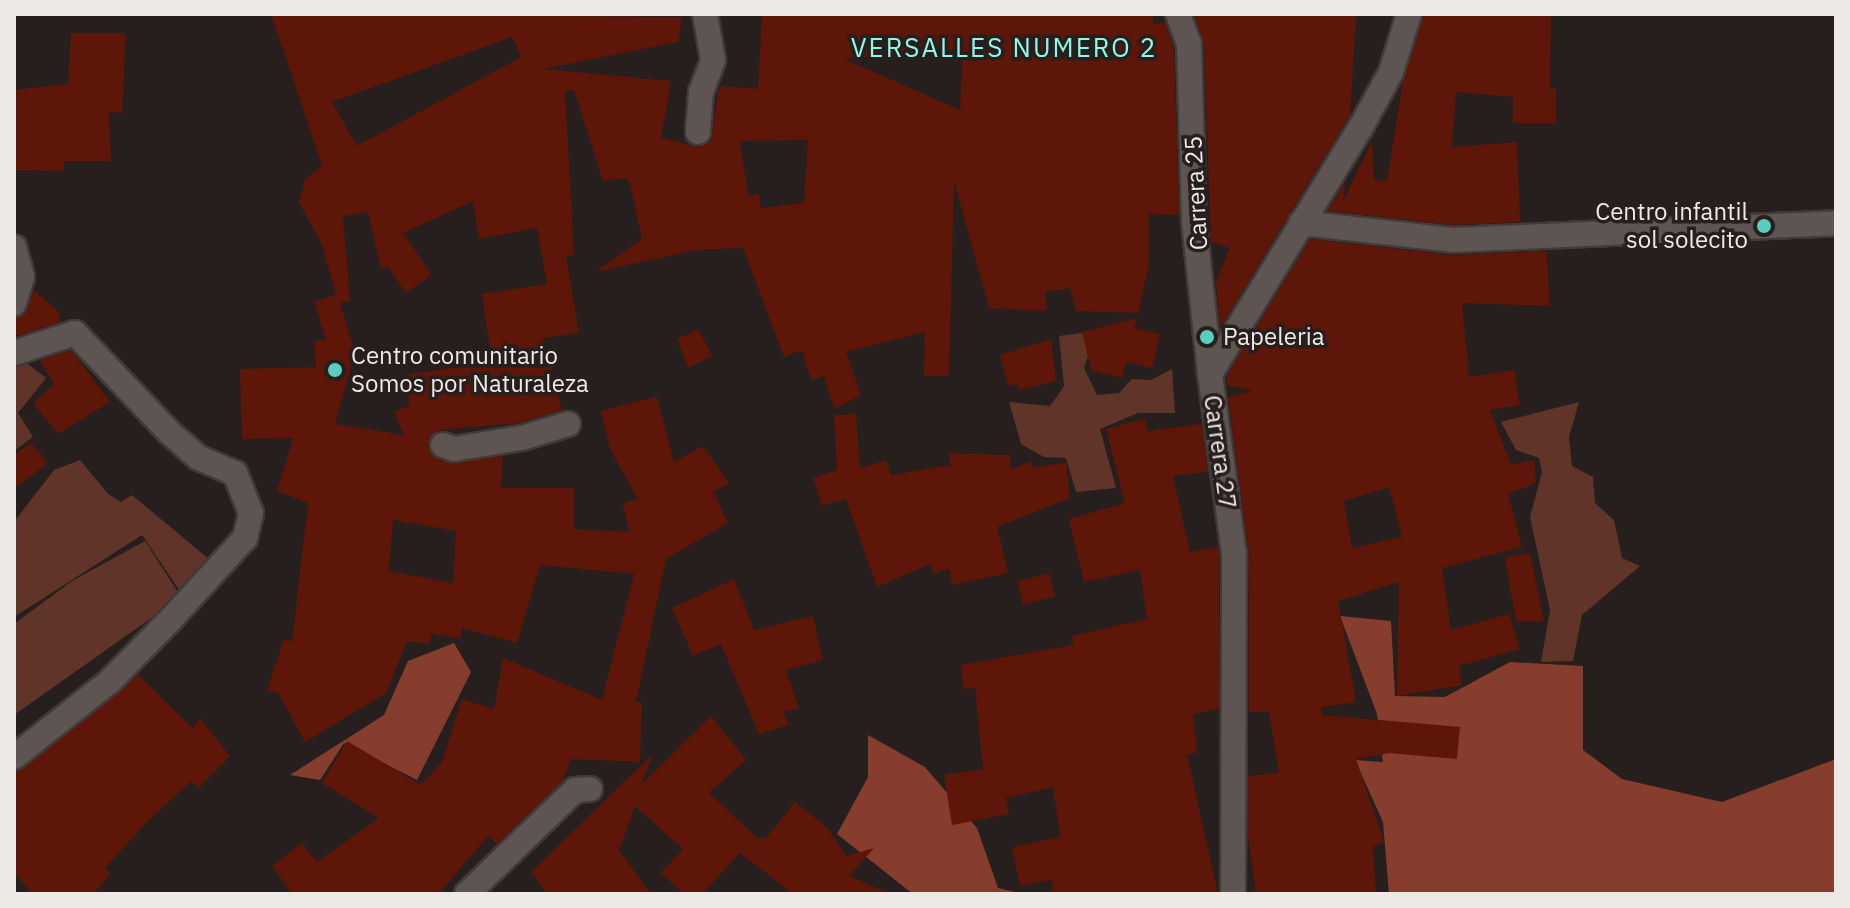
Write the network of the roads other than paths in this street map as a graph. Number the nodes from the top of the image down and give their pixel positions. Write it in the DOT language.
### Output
graph roads {
  1 [pos="705,14"];
  2 [pos="1178,14"];
  3 [pos="1409,14"];
  4 [pos="698,132"];
  5 [pos="1301,223"];
  6 [pos="1836,223"];
  7 [pos="14,247"];
  8 [pos="14,304"];
  9 [pos="14,353"];
  10 [pos="1210,374"];
  11 [pos="568,424"];
  12 [pos="443,445"];
  13 [pos="14,757"];
  14 [pos="590,789"];
  15 [pos="467,894"];
  16 [pos="1233,894"];
  1 -- 4 [label="street"];
  2 -- 10 [label="street, Carrera 25"];
  3 -- 5 [label="street, Carrera 27"];
  5 -- 6 [label="street"];
  5 -- 10 [label="street, Carrera 27"];
  7 -- 8 [label="street"];
  9 -- 13 [label="street"];
  10 -- 16 [label="street, Carrera 27"];
  11 -- 12 [label="street"];
  14 -- 15 [label="street"];
}
